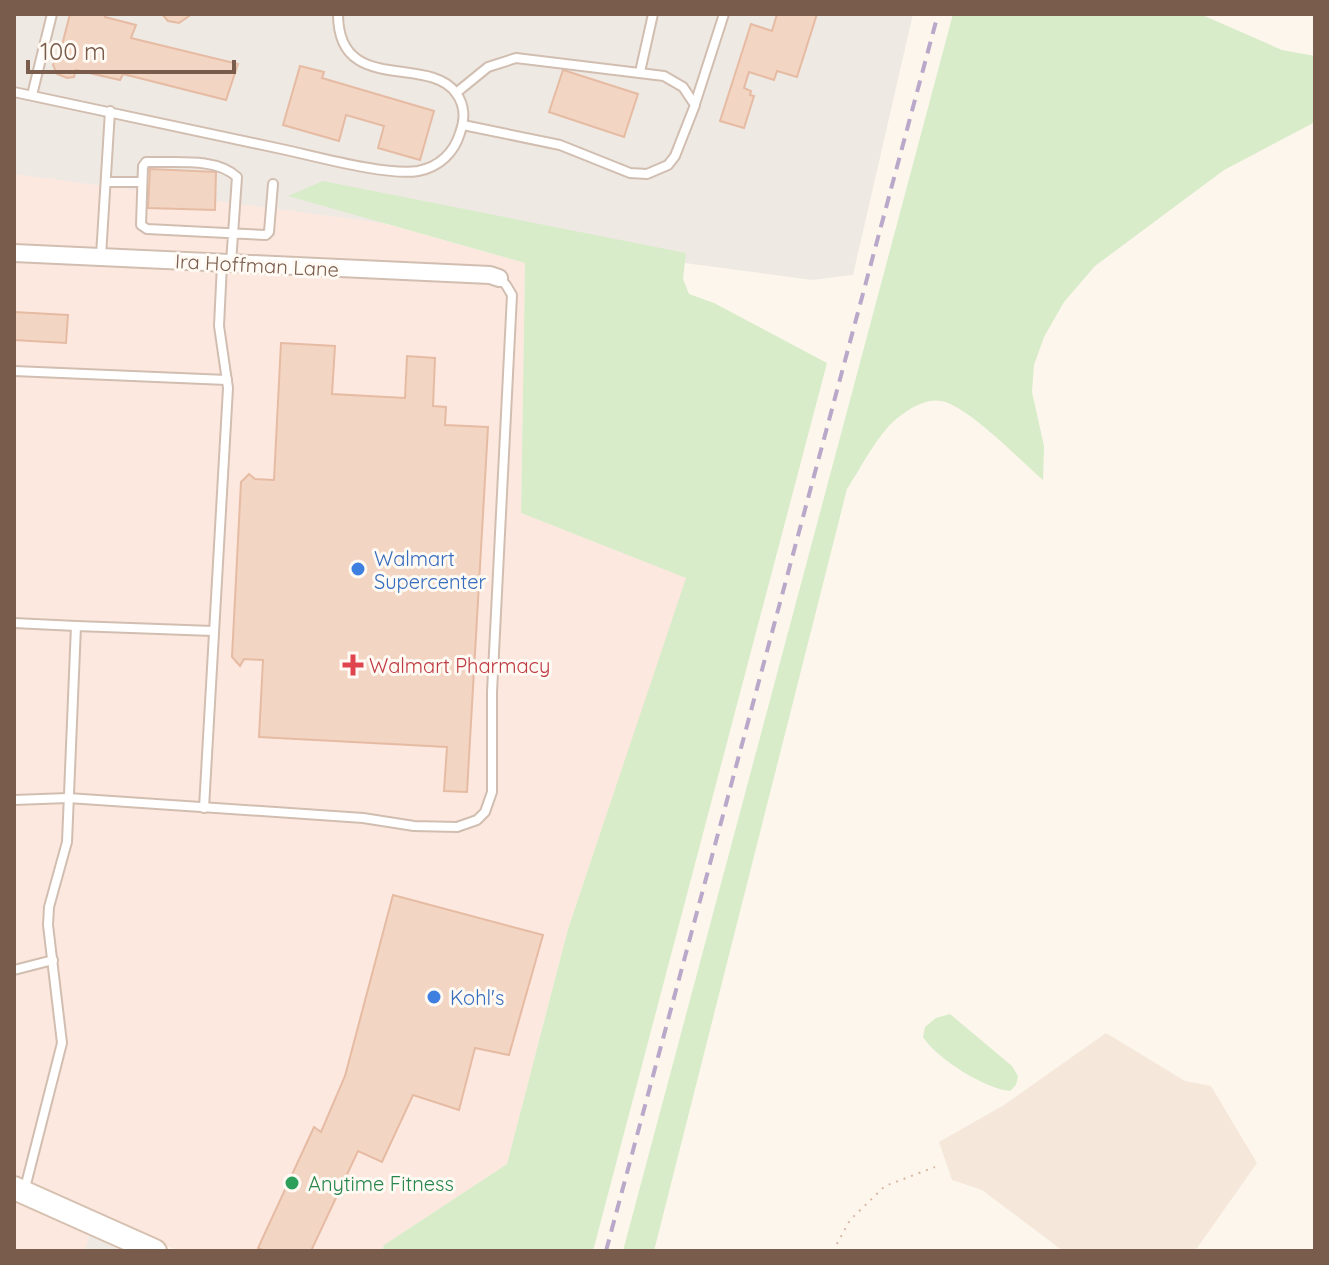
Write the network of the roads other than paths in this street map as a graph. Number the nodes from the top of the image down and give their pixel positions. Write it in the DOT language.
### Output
graph roads {
  1 [pos="52,14"];
  2 [pos="338,14"];
  3 [pos="653,14"];
  4 [pos="724,14"];
  5 [pos="640,72"];
  6 [pos="14,92"];
  7 [pos="456,93"];
  8 [pos="32,95"];
  9 [pos="695,105"];
  10 [pos="110,111"];
  11 [pos="463,125"];
  12 [pos="106,182"];
  13 [pos="142,182"];
  14 [pos="273,184"];
  15 [pos="233,234"];
  16 [pos="14,253"];
  17 [pos="101,256"];
  18 [pos="226,264"];
  19 [pos="499,278"];
  20 [pos="14,371"];
  21 [pos="227,380"];
  22 [pos="14,623"];
  23 [pos="76,626"];
  24 [pos="213,631"];
  25 [pos="68,798"];
  26 [pos="14,800"];
  27 [pos="204,808"];
  28 [pos="53,960"];
  29 [pos="14,970"];
  30 [pos="19,1193"];
  31 [pos="155,1251"];
  1 -- 8 [label="lane"];
  2 -- 7 [label="lane"];
  3 -- 5 [label="lane"];
  4 -- 9 [label="lane"];
  5 -- 7 [label="lane"];
  5 -- 9 [label="lane"];
  6 -- 8 [label="lane"];
  7 -- 11 [label="lane"];
  8 -- 10 [label="lane"];
  9 -- 11 [label="lane"];
  10 -- 11 [label="lane"];
  10 -- 12 [label="lane"];
  12 -- 13 [label="lane"];
  12 -- 17 [label="lane"];
  13 -- 15 [label="lane"];
  13 -- 15 [label="lane"];
  14 -- 15 [label="lane"];
  15 -- 18 [label="lane"];
  16 -- 17 [label="street, Ira Hoffman Lane"];
  17 -- 18 [label="street, Ira Hoffman Lane"];
  18 -- 19 [label="street, Ira Hoffman Lane"];
  18 -- 21 [label="lane"];
  19 -- 27 [label="lane"];
  20 -- 21 [label="lane"];
  21 -- 24 [label="lane"];
  22 -- 23 [label="lane"];
  23 -- 24 [label="lane"];
  23 -- 25 [label="lane"];
  24 -- 27 [label="lane"];
  25 -- 26 [label="lane"];
  25 -- 27 [label="lane"];
  25 -- 28 [label="lane"];
  28 -- 29 [label="lane"];
  28 -- 30 [label="lane"];
  30 -- 31 [label="street"];
}
